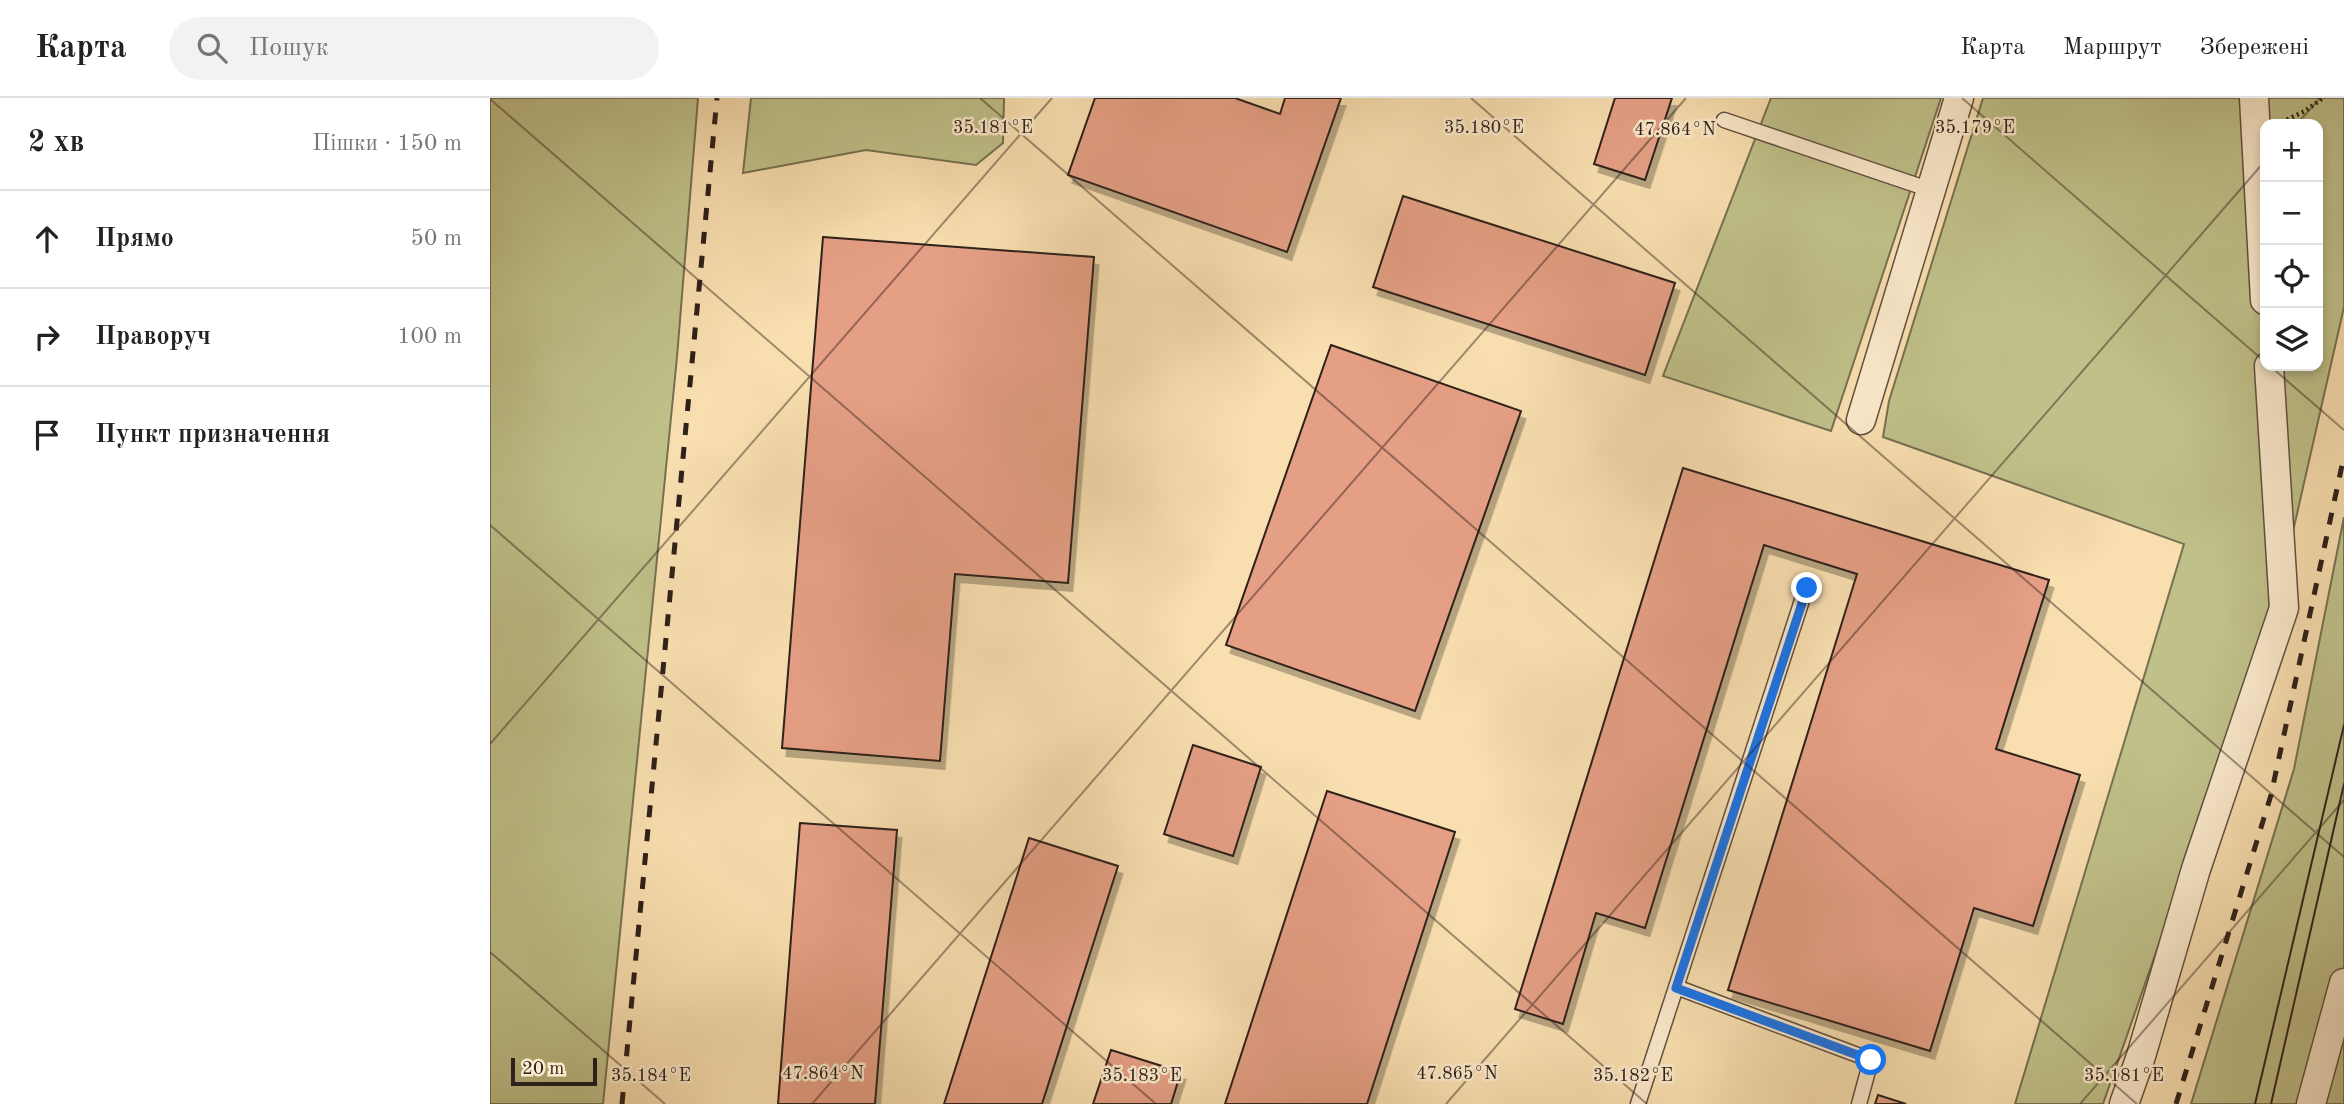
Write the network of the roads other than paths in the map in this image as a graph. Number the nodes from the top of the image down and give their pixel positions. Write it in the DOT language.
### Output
graph roads {
  1 [pos="1959,98"];
  2 [pos="2254,98"];
  3 [pos="1724,120"];
  4 [pos="1931,190"];
  5 [pos="2262,245"];
  6 [pos="2269,371"];
  7 [pos="1861,420"];
  8 [pos="1807,588"];
  9 [pos="2344,983"];
  10 [pos="1676,988"];
  11 [pos="1638,1104"];
  12 [pos="1859,1104"];
  13 [pos="2124,1104"];
  14 [pos="2311,1104"];
  1 -- 4 [label="street"];
  2 -- 5 [label="street"];
  3 -- 4 [label="lane"];
  4 -- 7 [label="street"];
  6 -- 13 [label="street"];
  8 -- 10 [label="lane"];
  9 -- 14 [label="street"];
  10 -- 11 [label="lane"];
  10 -- 12 [label="lane"];
}
